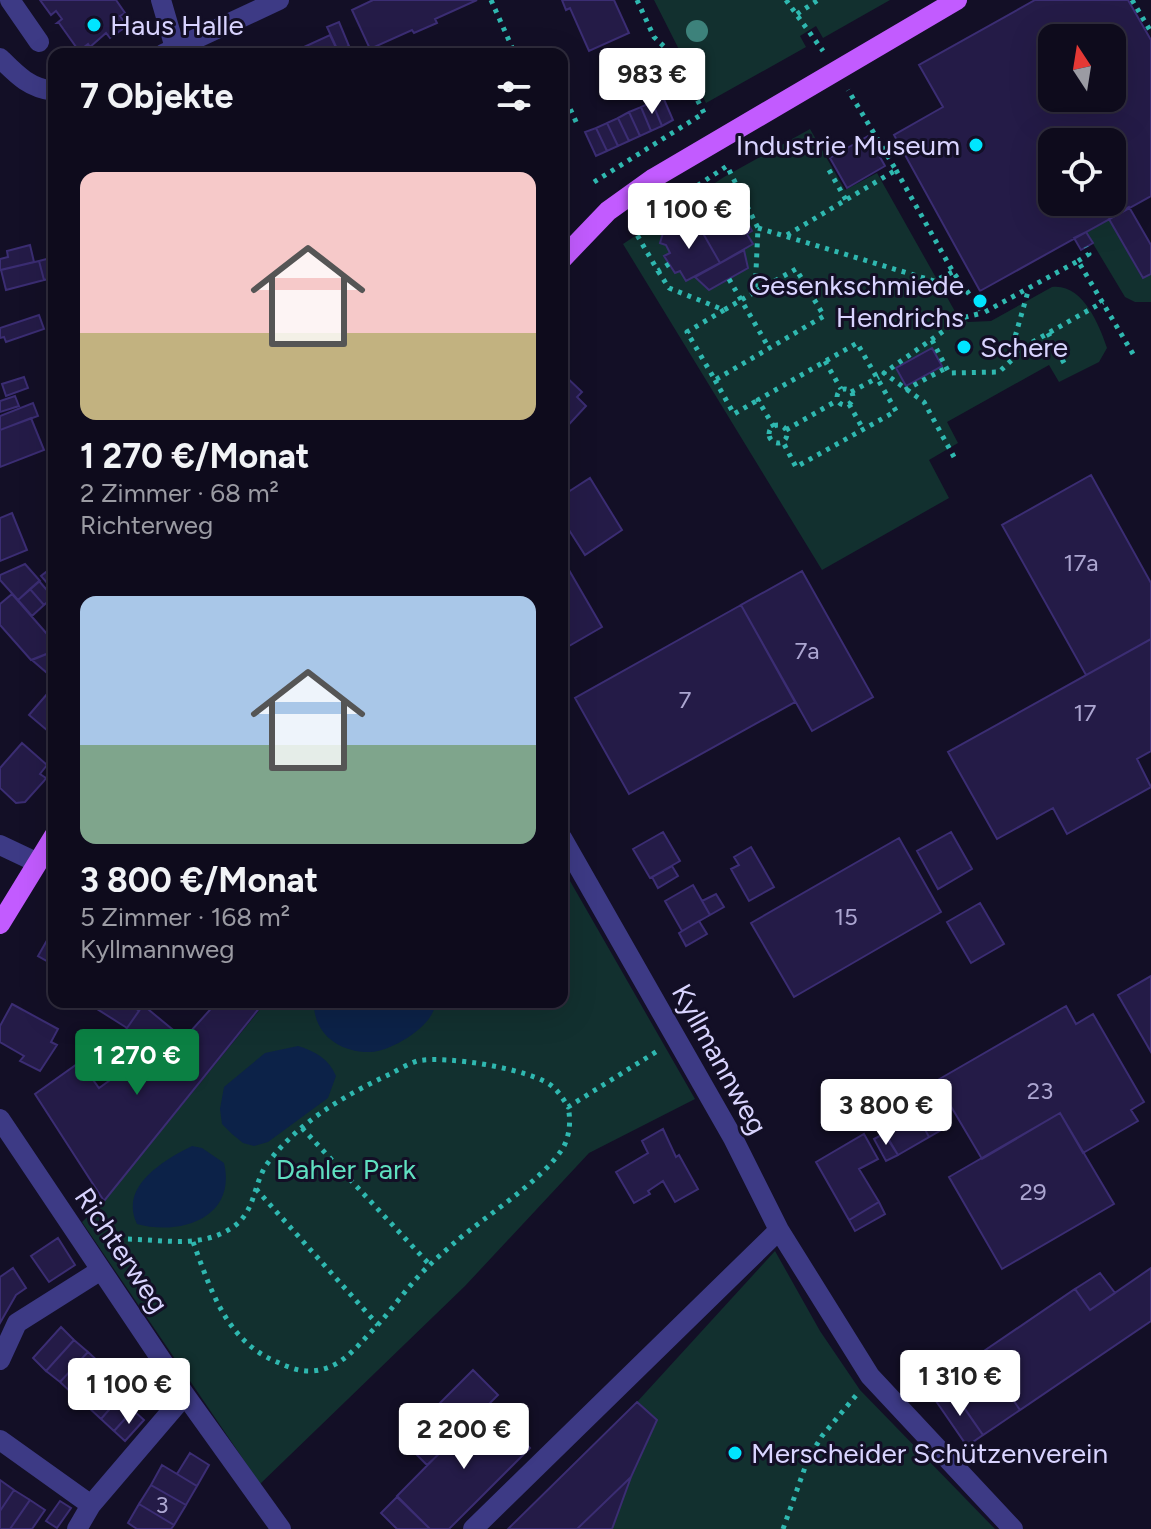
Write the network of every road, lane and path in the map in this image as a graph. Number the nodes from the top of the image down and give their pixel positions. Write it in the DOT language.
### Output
graph roads {
  1 [pos="10,0"];
  2 [pos="161,0"];
  3 [pos="279,0"];
  4 [pos="491,0"];
  5 [pos="637,0"];
  6 [pos="786,0"];
  7 [pos="818,0"];
  8 [pos="957,0"];
  9 [pos="1132,0"];
  10 [pos="797,14"];
  11 [pos="1151,32"];
  12 [pos="39,42"];
  13 [pos="169,48"];
  14 [pos="175,48"];
  15 [pos="512,48"];
  16 [pos="0,58"];
  17 [pos="676,58"];
  18 [pos="838,72"];
  19 [pos="652,86"];
  20 [pos="48,90"];
  21 [pos="568,104"];
  22 [pos="578,126"];
  23 [pos="829,170"];
  24 [pos="896,170"];
  25 [pos="594,182"];
  26 [pos="846,200"];
  27 [pos="758,228"];
  28 [pos="787,235"];
  29 [pos="1086,247"];
  30 [pos="568,253"];
  31 [pos="1078,261"];
  32 [pos="669,264"];
  33 [pos="658,271"];
  34 [pos="953,272"];
  35 [pos="729,279"];
  36 [pos="1029,287"];
  37 [pos="755,292"];
  38 [pos="742,300"];
  39 [pos="1103,302"];
  40 [pos="724,310"];
  41 [pos="983,313"];
  42 [pos="1048,333"];
  43 [pos="932,340"];
  44 [pos="769,348"];
  45 [pos="1015,352"];
  46 [pos="1133,354"];
  47 [pos="825,361"];
  48 [pos="1064,363"];
  49 [pos="946,368"];
  50 [pos="884,373"];
  51 [pos="877,378"];
  52 [pos="715,380"];
  53 [pos="841,389"];
  54 [pos="905,390"];
  55 [pos="851,392"];
  56 [pos="758,400"];
  57 [pos="838,400"];
  58 [pos="849,404"];
  59 [pos="774,427"];
  60 [pos="863,429"];
  61 [pos="786,430"];
  62 [pos="783,442"];
  63 [pos="954,457"];
  64 [pos="0,845"];
  65 [pos="48,845"];
  66 [pos="568,848"];
  67 [pos="36,862"];
  68 [pos="0,924"];
  69 [pos="677,1039"];
  70 [pos="568,1107"];
  71 [pos="0,1119"];
  72 [pos="302,1128"];
  73 [pos="255,1188"];
  74 [pos="779,1230"];
  75 [pos="95,1242"];
  76 [pos="193,1242"];
  77 [pos="430,1265"];
  78 [pos="101,1270"];
  79 [pos="378,1325"];
  80 [pos="0,1360"];
  81 [pos="870,1376"];
  82 [pos="185,1395"];
  83 [pos="0,1440"];
  84 [pos="91,1505"];
  85 [pos="77,1529"];
  86 [pos="281,1529"];
  87 [pos="473,1529"];
  88 [pos="783,1529"];
  89 [pos="1013,1529"];
  1 -- 12 [label="street"];
  2 -- 13 [label="street"];
  3 -- 14 [label="street"];
  4 -- 15 [label="path"];
  5 -- 17 [label="path"];
  6 -- 10 [label="path"];
  7 -- 10 [label="path"];
  8 -- 18 [label="main road"];
  9 -- 11 [label="path"];
  10 -- 18 [label="path"];
  16 -- 20 [label="street"];
  17 -- 19 [label="path"];
  17 -- 25 [label="path"];
  18 -- 24 [label="path"];
  18 -- 30 [label="main road"];
  21 -- 22 [label="path"];
  23 -- 26 [label="path"];
  24 -- 26 [label="path"];
  24 -- 34 [label="path"];
  26 -- 28 [label="path"];
  27 -- 28 [label="path"];
  27 -- 33 [label="path"];
  27 -- 37 [label="path"];
  28 -- 34 [label="path"];
  29 -- 31 [label="path"];
  31 -- 36 [label="path"];
  31 -- 39 [label="path"];
  32 -- 33 [label="path"];
  33 -- 40 [label="path"];
  34 -- 41 [label="path"];
  35 -- 38 [label="path"];
  36 -- 41 [label="path"];
  36 -- 45 [label="path"];
  37 -- 38 [label="path"];
  37 -- 44 [label="path"];
  38 -- 40 [label="path"];
  38 -- 44 [label="path"];
  39 -- 42 [label="path"];
  39 -- 46 [label="path"];
  40 -- 52 [label="path"];
  41 -- 43 [label="path"];
  42 -- 45 [label="path"];
  42 -- 48 [label="path"];
  43 -- 49 [label="path"];
  43 -- 50 [label="path"];
  44 -- 52 [label="path"];
  45 -- 49 [label="path"];
  47 -- 51 [label="path"];
  47 -- 53 [label="path"];
  47 -- 56 [label="path"];
  49 -- 54 [label="path"];
  50 -- 51 [label="path"];
  50 -- 54 [label="path"];
  51 -- 55 [label="path"];
  51 -- 60 [label="path"];
  52 -- 56 [label="path"];
  53 -- 55 [label="path"];
  53 -- 57 [label="path"];
  54 -- 63 [label="path"];
  55 -- 58 [label="path"];
  56 -- 59 [label="path"];
  57 -- 58 [label="path"];
  57 -- 61 [label="path"];
  58 -- 60 [label="path"];
  59 -- 61 [label="path"];
  59 -- 62 [label="path"];
  60 -- 62 [label="path"];
  61 -- 62 [label="path"];
  64 -- 67 [label="street"];
  65 -- 67 [label="main road"];
  66 -- 69 [label="street, Kyllmannweg"];
  67 -- 68 [label="main road"];
  69 -- 70 [label="path"];
  69 -- 74 [label="street, Kyllmannweg"];
  70 -- 72 [label="path"];
  70 -- 77 [label="path"];
  71 -- 78 [label="street, Richterweg"];
  72 -- 73 [label="path"];
  72 -- 77 [label="path"];
  73 -- 76 [label="path"];
  73 -- 79 [label="path"];
  74 -- 81 [label="street, Kyllmannweg"];
  74 -- 87 [label="street"];
  75 -- 76 [label="path"];
  76 -- 79 [label="path"];
  77 -- 79 [label="path"];
  78 -- 80 [label="street"];
  78 -- 82 [label="street, Richterweg"];
  81 -- 88 [label="path"];
  81 -- 89 [label="street, Kyllmannweg"];
  82 -- 84 [label="street"];
  82 -- 86 [label="street, Richterweg"];
  83 -- 84 [label="street"];
  84 -- 85 [label="street"];
}
